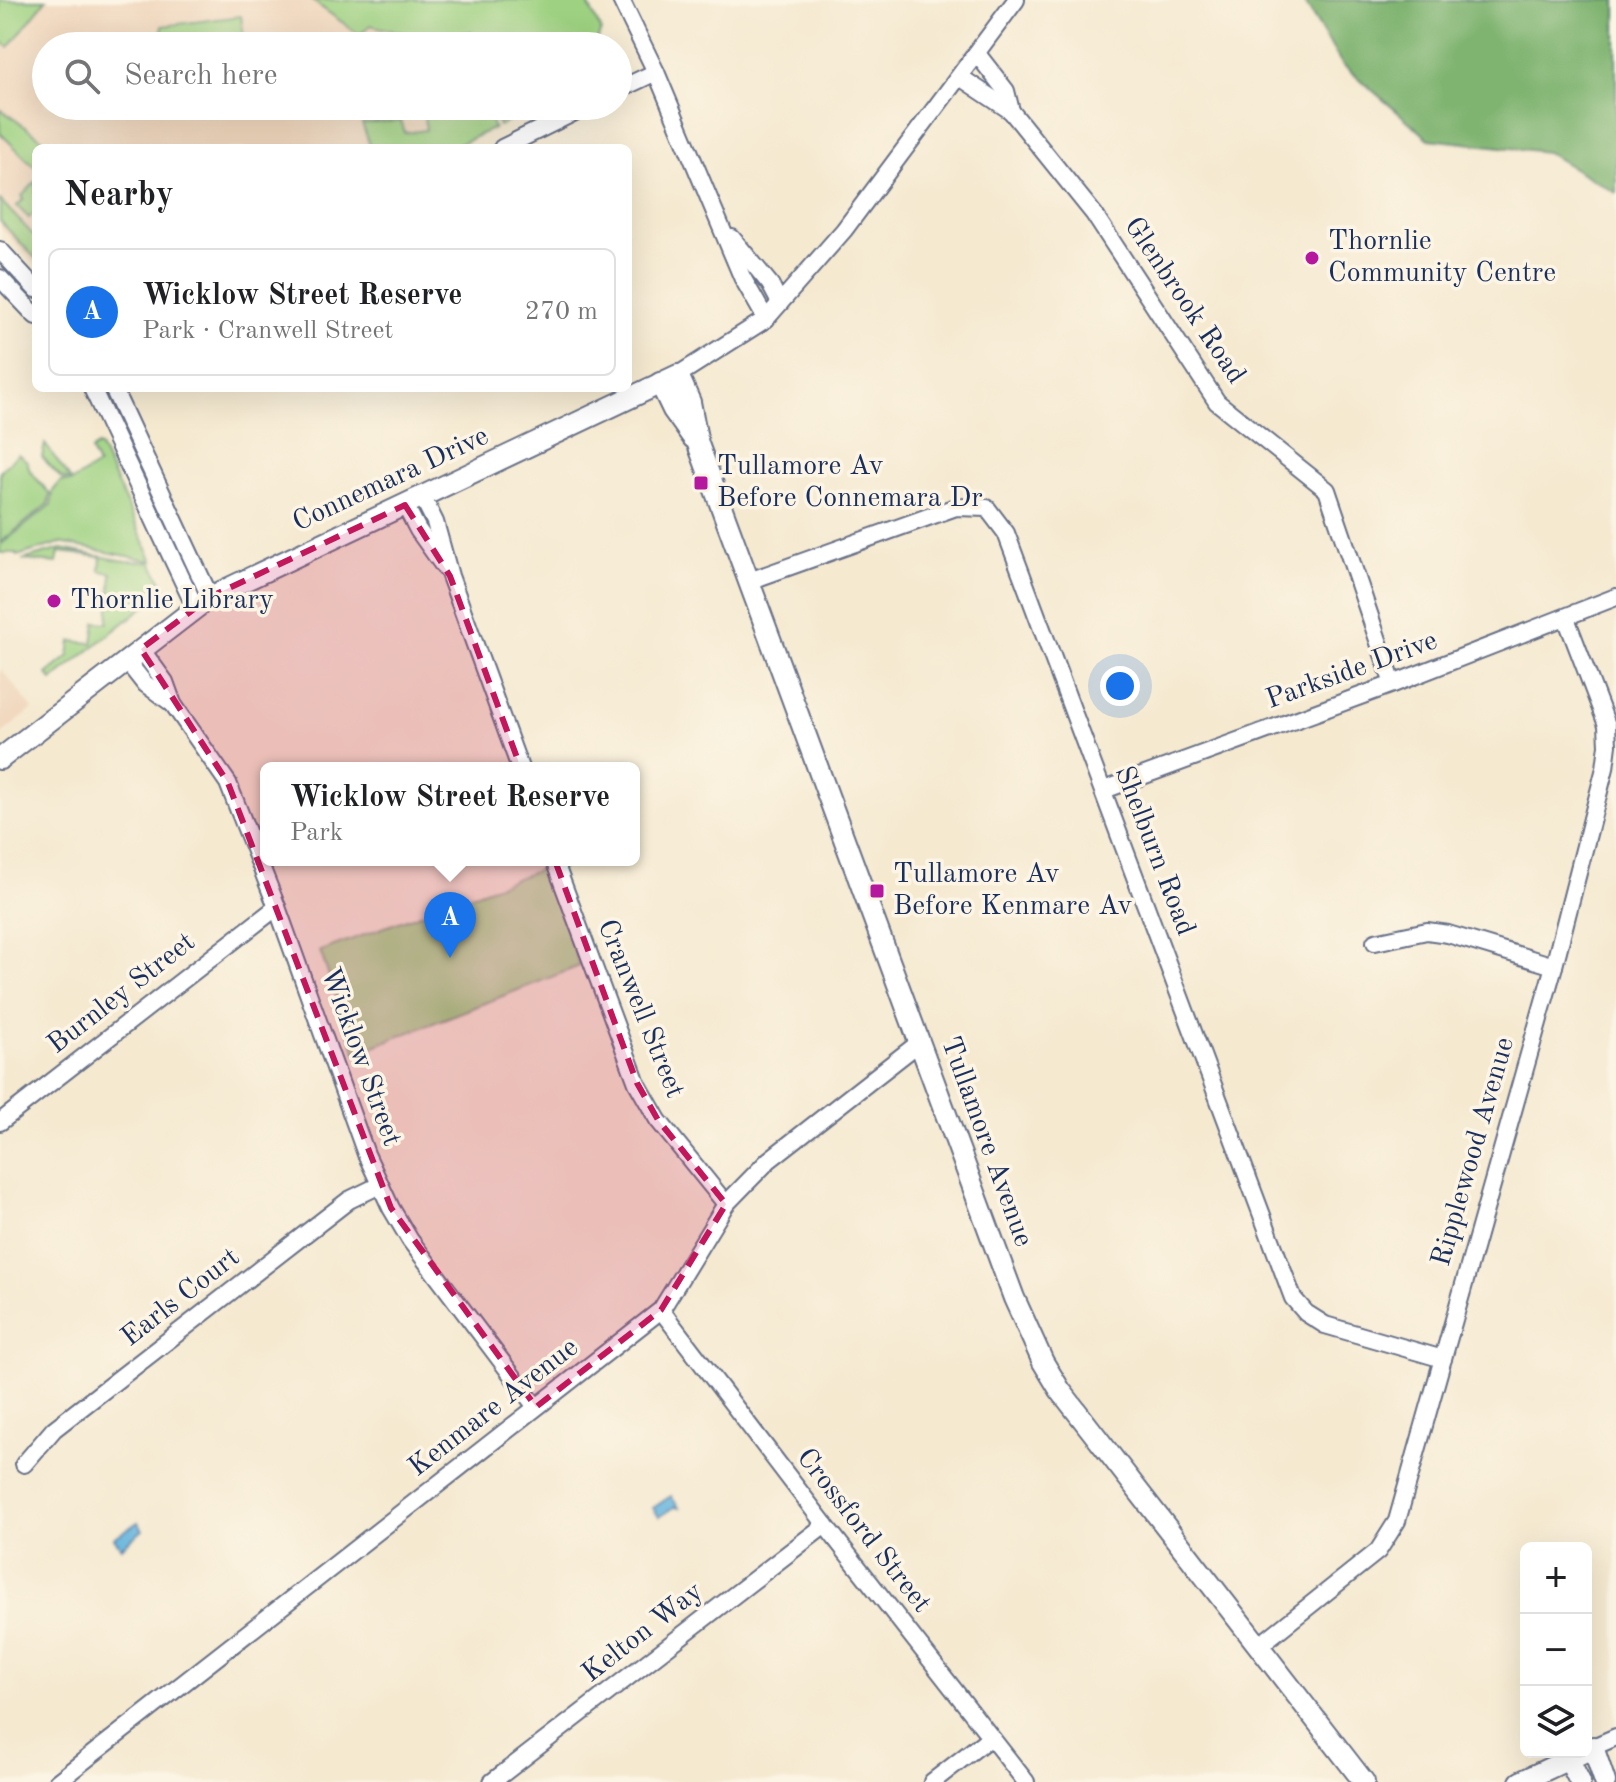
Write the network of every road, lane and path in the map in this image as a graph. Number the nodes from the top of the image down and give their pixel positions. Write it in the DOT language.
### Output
graph roads {
  1 [pos="622,0"];
  2 [pos="1016,0"];
  3 [pos="978,55"];
  4 [pos="656,72"];
  5 [pos="960,77"];
  6 [pos="632,83"];
  7 [pos="1011,111"];
  8 [pos="559,120"];
  9 [pos="510,144"];
  10 [pos="721,225"];
  11 [pos="0,250"];
  12 [pos="0,278"];
  13 [pos="32,285"];
  14 [pos="780,303"];
  15 [pos="32,312"];
  16 [pos="766,319"];
  17 [pos="669,379"];
  18 [pos="94,392"];
  19 [pos="115,392"];
  20 [pos="414,500"];
  21 [pos="749,581"];
  22 [pos="1616,597"];
  23 [pos="203,602"];
  24 [pos="1566,618"];
  25 [pos="134,655"];
  26 [pos="1393,684"];
  27 [pos="0,759"];
  28 [pos="518,762"];
  29 [pos="1104,790"];
  30 [pos="260,864"];
  31 [pos="261,866"];
  32 [pos="556,866"];
  33 [pos="277,907"];
  34 [pos="1375,942"];
  35 [pos="1554,966"];
  36 [pos="920,1042"];
  37 [pos="1,1119"];
  38 [pos="380,1185"];
  39 [pos="726,1204"];
  40 [pos="661,1310"];
  41 [pos="1443,1359"];
  42 [pos="536,1407"];
  43 [pos="24,1464"];
  44 [pos="825,1525"];
  45 [pos="1260,1645"];
  46 [pos="1616,1737"];
  47 [pos="989,1738"];
  48 [pos="1592,1749"];
  49 [pos="1572,1758"];
  50 [pos="1582,1758"];
  51 [pos="1587,1758"];
  52 [pos="55,1781"];
  53 [pos="492,1782"];
  54 [pos="932,1782"];
  55 [pos="1026,1782"];
  56 [pos="1364,1782"];
  57 [pos="1520,1782"];
  58 [pos="1580,1782"];
  59 [pos="1605,1782"];
  1 -- 4 [label="street"];
  2 -- 3 [label="street, Connemara Drive"];
  3 -- 5 [label="street, Connemara Drive"];
  3 -- 7 [label="street, Glenbrook Road"];
  4 -- 6 [label="street"];
  4 -- 10 [label="street"];
  5 -- 7 [label="street, Glenbrook Road"];
  5 -- 14 [label="street, Connemara Drive"];
  7 -- 26 [label="street, Glenbrook Road"];
  8 -- 9 [label="street"];
  10 -- 14 [label="street"];
  10 -- 16 [label="street"];
  11 -- 13 [label="street"];
  12 -- 15 [label="street"];
  14 -- 16 [label="street, Connemara Drive"];
  16 -- 17 [label="street, Connemara Drive"];
  17 -- 20 [label="street, Connemara Drive"];
  17 -- 21 [label="street, Tullamore Avenue"];
  18 -- 23 [label="street"];
  19 -- 23 [label="street"];
  20 -- 23 [label="street, Connemara Drive"];
  20 -- 28 [label="street"];
  21 -- 29 [label="street, Shelburn Road"];
  21 -- 36 [label="street, Tullamore Avenue"];
  22 -- 24 [label="street, Parkside Drive"];
  23 -- 25 [label="street, Connemara Drive"];
  24 -- 26 [label="street, Parkside Drive"];
  24 -- 35 [label="street, Ripplewood Avenue"];
  25 -- 27 [label="street, Connemara Drive"];
  25 -- 30 [label="street, Wicklow Street"];
  26 -- 29 [label="street, Parkside Drive"];
  29 -- 41 [label="street, Shelburn Road"];
  31 -- 33 [label="street, Wicklow Street"];
  32 -- 39 [label="street, Cranwell Street"];
  33 -- 37 [label="street, Burnley Street"];
  33 -- 38 [label="street, Wicklow Street"];
  34 -- 35 [label="street"];
  35 -- 41 [label="street, Ripplewood Avenue"];
  36 -- 39 [label="street, Kenmare Avenue"];
  36 -- 45 [label="street, Tullamore Avenue"];
  38 -- 42 [label="street, Wicklow Street"];
  38 -- 43 [label="street, Earls Court"];
  39 -- 40 [label="street, Kenmare Avenue"];
  40 -- 42 [label="street, Kenmare Avenue"];
  40 -- 44 [label="street, Crossford Street"];
  41 -- 45 [label="street, Ripplewood Avenue"];
  42 -- 52 [label="street, Kenmare Avenue"];
  44 -- 47 [label="street, Crossford Street"];
  44 -- 53 [label="street, Kelton Way"];
  45 -- 56 [label="street, Tullamore Avenue"];
  46 -- 48 [label="street"];
  47 -- 54 [label="street"];
  47 -- 55 [label="street, Crossford Street"];
  49 -- 57 [label="street"];
  50 -- 58 [label="street"];
  51 -- 59 [label="street"];
}
